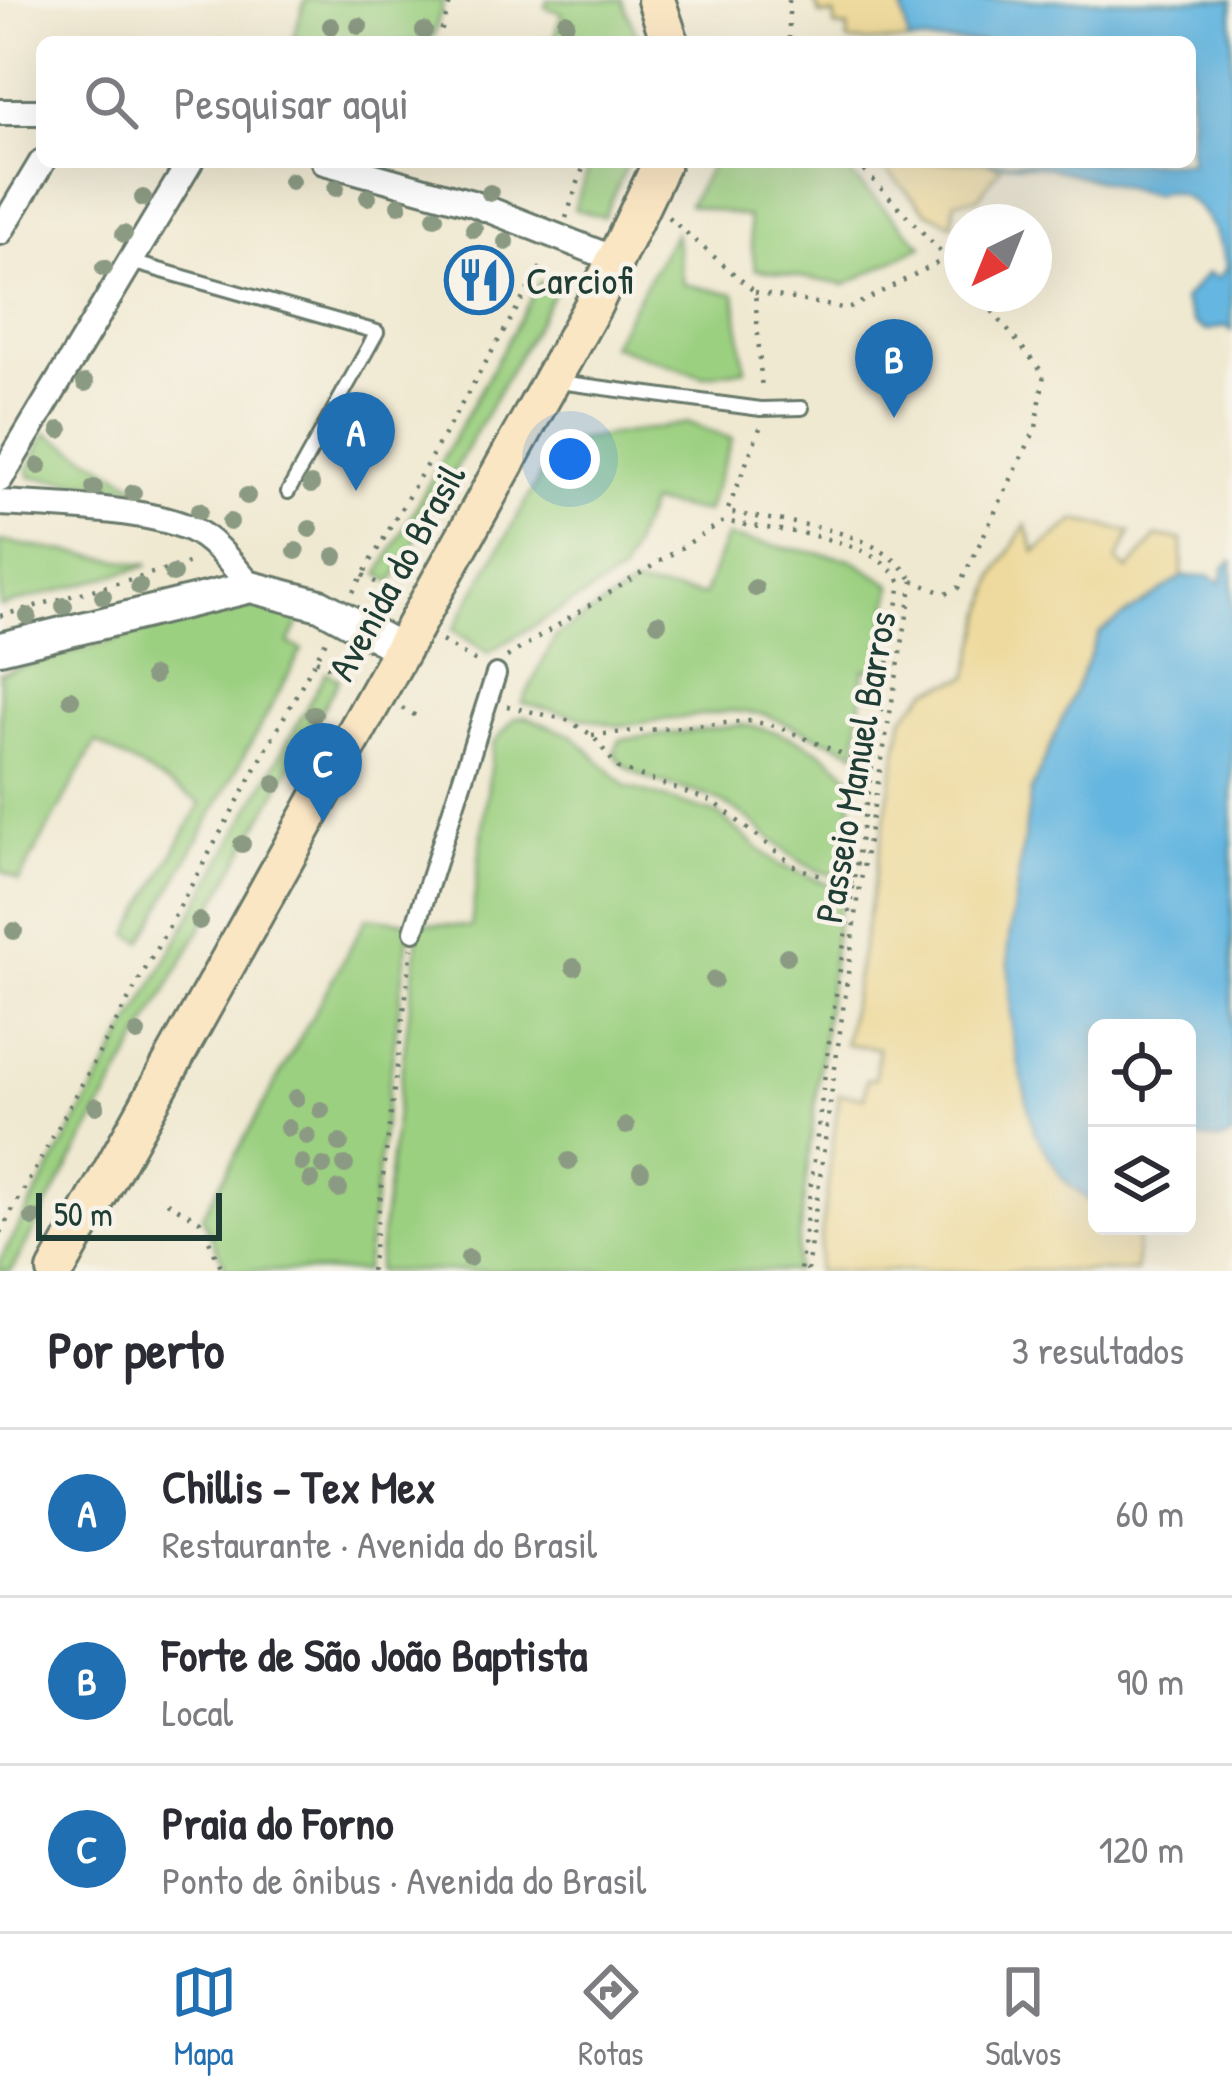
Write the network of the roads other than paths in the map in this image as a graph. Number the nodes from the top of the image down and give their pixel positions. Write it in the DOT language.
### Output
graph roads {
  1 [pos="657,3"];
  2 [pos="668,36"];
  3 [pos="0,112"];
  4 [pos="36,112"];
  5 [pos="38,168"];
  6 [pos="186,168"];
  7 [pos="343,168"];
  8 [pos="659,168"];
  9 [pos="0,232"];
  10 [pos="617,260"];
  11 [pos="130,261"];
  12 [pos="551,380"];
  13 [pos="802,408"];
  14 [pos="0,479"];
  15 [pos="288,492"];
  16 [pos="0,503"];
  17 [pos="250,587"];
  18 [pos="0,648"];
  19 [pos="401,650"];
  20 [pos="501,666"];
  21 [pos="414,931"];
  22 [pos="56,1271"];
  1 -- 2 [label="main road"];
  3 -- 4 [label="street"];
  5 -- 9 [label="street"];
  6 -- 11 [label="street"];
  7 -- 10 [label="street"];
  8 -- 10 [label="main road, Avenida do Brasil"];
  10 -- 12 [label="main road, Avenida do Brasil"];
  11 -- 14 [label="street"];
  11 -- 15 [label="lane"];
  12 -- 13 [label="lane"];
  12 -- 19 [label="main road, Avenida do Brasil"];
  16 -- 17 [label="street"];
  17 -- 18 [label="street"];
  17 -- 19 [label="street"];
  19 -- 22 [label="main road, Avenida do Brasil"];
  20 -- 21 [label="street"];
}
